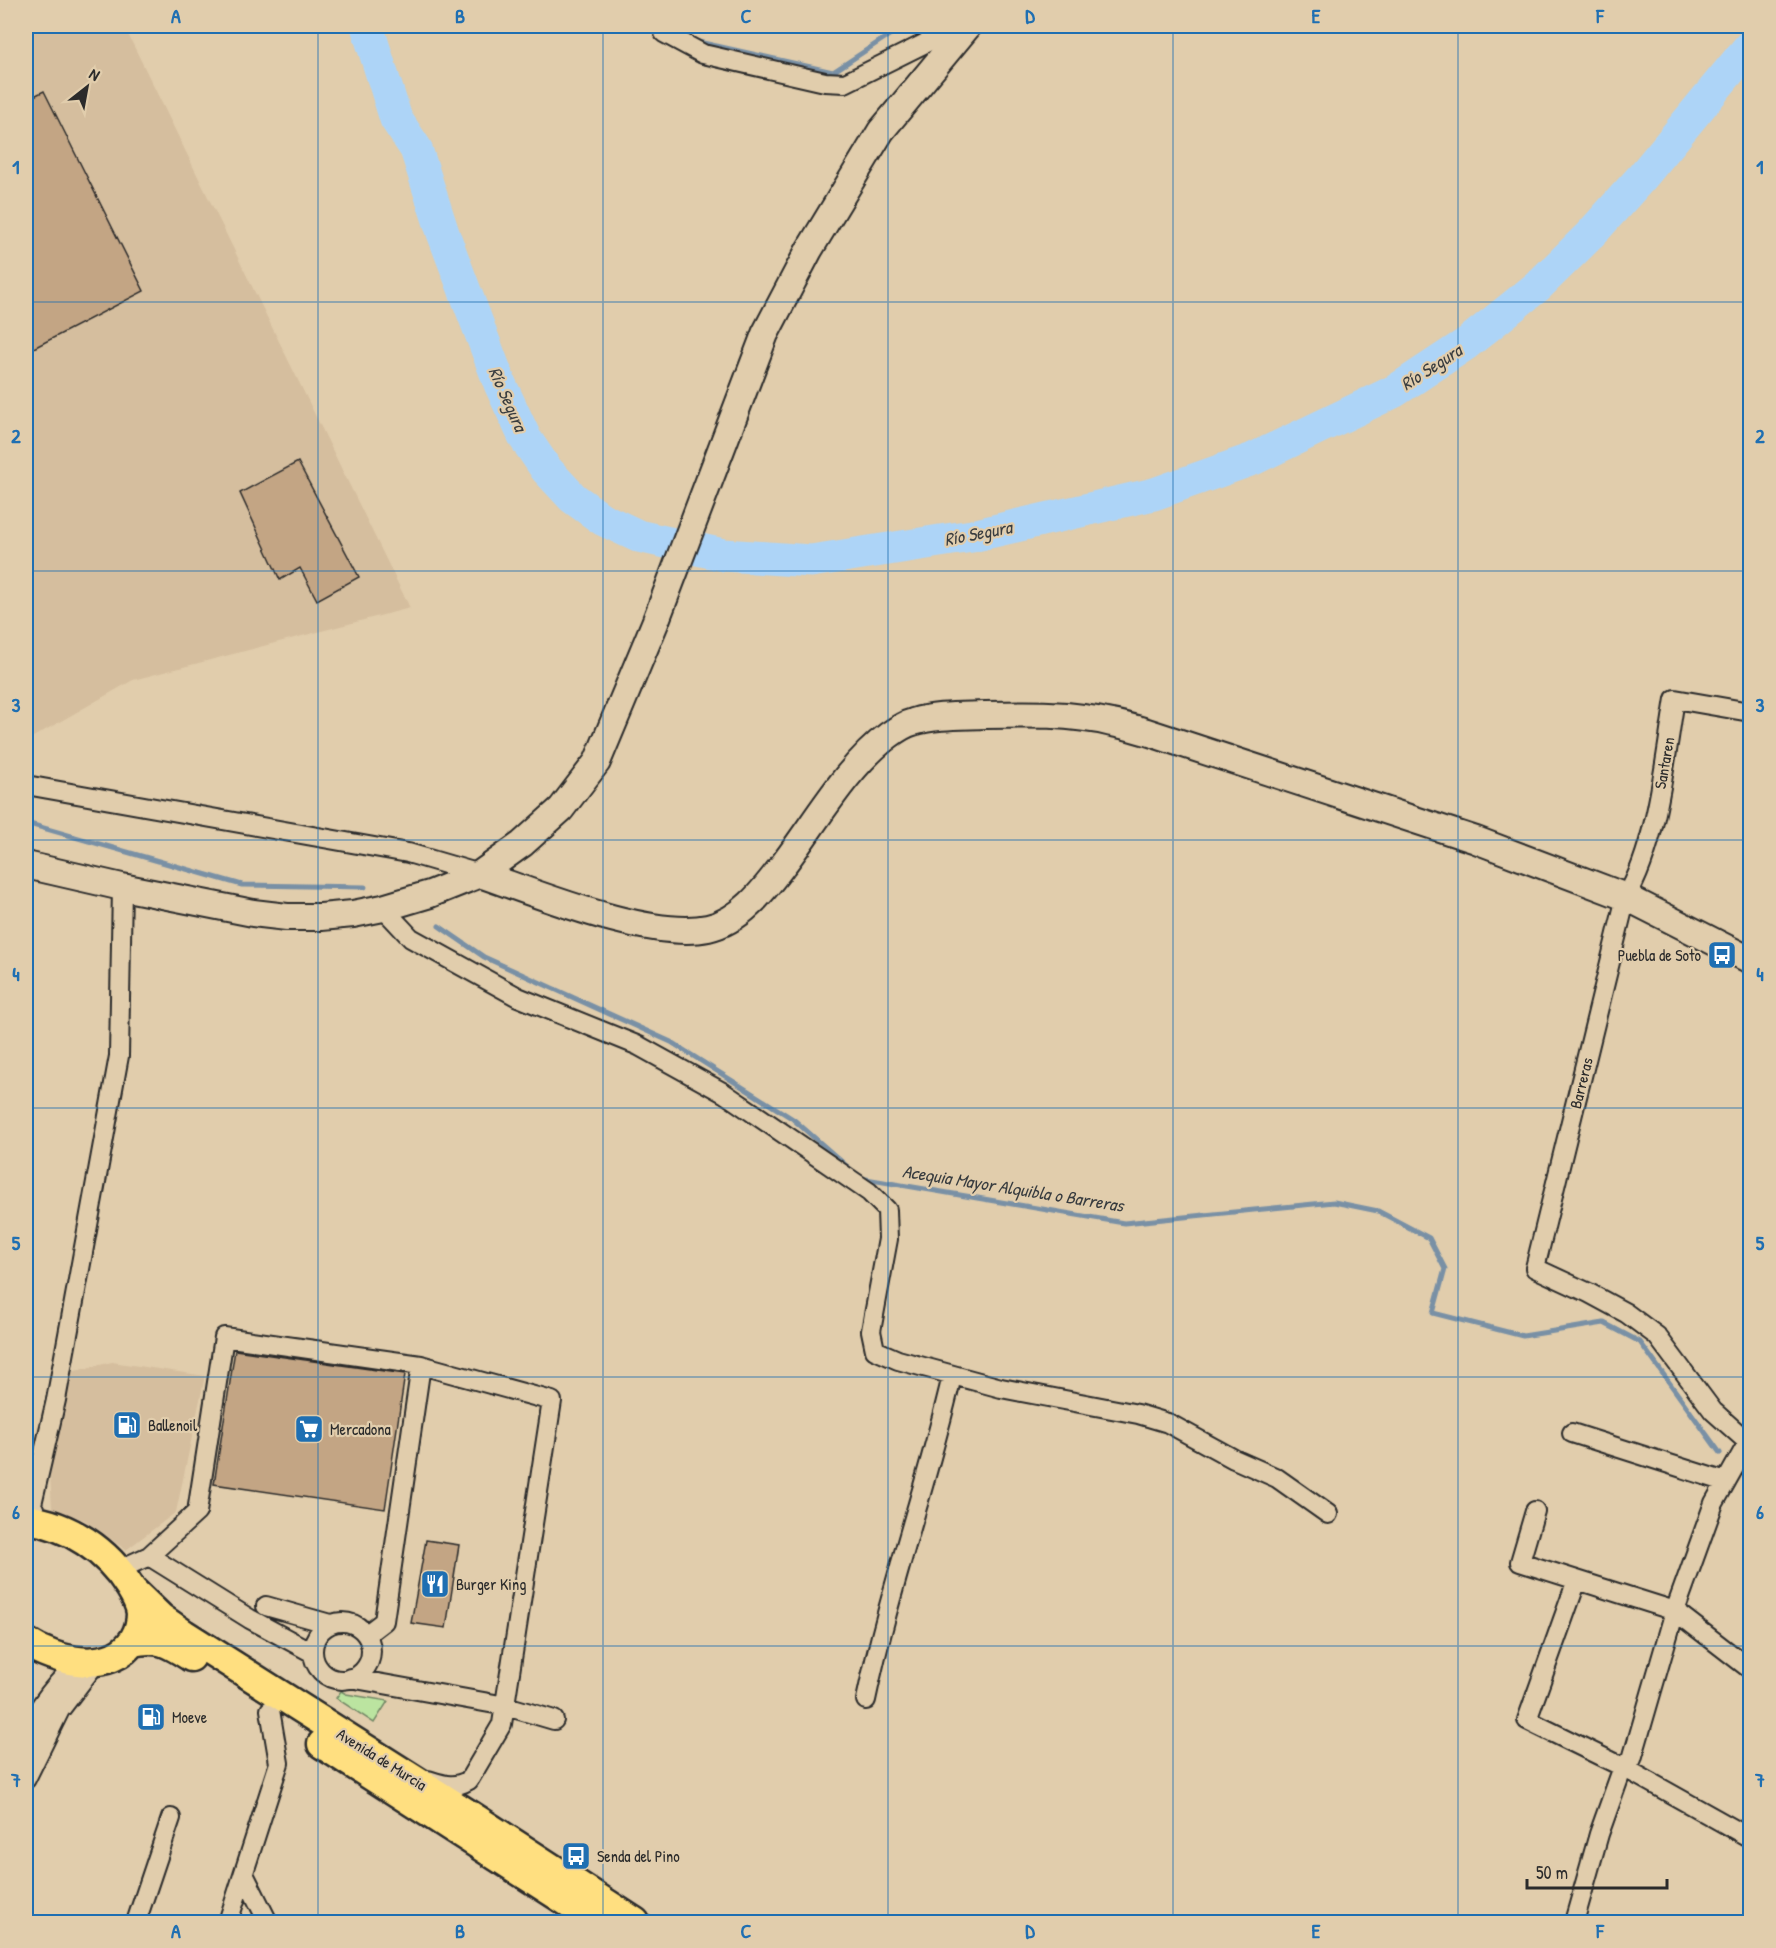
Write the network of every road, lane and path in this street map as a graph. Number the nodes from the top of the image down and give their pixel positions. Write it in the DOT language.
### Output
graph roads {
  1 [pos="960,26"];
  2 [pos="968,26"];
  3 [pos="661,28"];
  4 [pos="1750,712"];
  5 [pos="26,785"];
  6 [pos="26,865"];
  7 [pos="480,874"];
  8 [pos="122,887"];
  9 [pos="1626,897"];
  10 [pos="383,908"];
  11 [pos="1750,960"];
  12 [pos="421,1365"];
  13 [pos="952,1376"];
  14 [pos="1572,1433"];
  15 [pos="1750,1442"];
  16 [pos="1726,1482"];
  17 [pos="1535,1511"];
  18 [pos="1328,1514"];
  19 [pos="32,1520"];
  20 [pos="149,1556"];
  21 [pos="125,1580"];
  22 [pos="1577,1580"];
  23 [pos="266,1606"];
  24 [pos="1675,1611"];
  25 [pos="330,1624"];
  26 [pos="367,1635"];
  27 [pos="26,1642"];
  28 [pos="132,1642"];
  29 [pos="314,1653"];
  30 [pos="91,1661"];
  31 [pos="1750,1669"];
  32 [pos="350,1678"];
  33 [pos="866,1700"];
  34 [pos="506,1706"];
  35 [pos="270,1710"];
  36 [pos="554,1720"];
  37 [pos="26,1739"];
  38 [pos="1623,1767"];
  39 [pos="408,1775"];
  40 [pos="26,1779"];
  41 [pos="171,1818"];
  42 [pos="1750,1838"];
  43 [pos="244,1874"];
  44 [pos="136,1923"];
  45 [pos="228,1923"];
  46 [pos="268,1923"];
  47 [pos="598,1923"];
  48 [pos="635,1923"];
  49 [pos="1574,1923"];
  1 -- 3 [label="street"];
  2 -- 7 [label="main road"];
  4 -- 9 [label="street, Santaren"];
  5 -- 7 [label="street"];
  6 -- 8 [label="main road"];
  7 -- 9 [label="main road"];
  7 -- 10 [label="main road"];
  8 -- 10 [label="main road"];
  8 -- 19 [label="street"];
  9 -- 11 [label="main road"];
  9 -- 15 [label="street, Barreras"];
  10 -- 13 [label="street"];
  12 -- 20 [label="street"];
  12 -- 26 [label="street"];
  12 -- 34 [label="street"];
  13 -- 18 [label="street"];
  13 -- 33 [label="street"];
  14 -- 16 [label="street"];
  15 -- 16 [label="street"];
  16 -- 24 [label="street"];
  17 -- 22 [label="street"];
  19 -- 21 [label="main road, Avenida de Murcia"];
  20 -- 21 [label="street"];
  20 -- 29 [label="street"];
  21 -- 28 [label="main road"];
  21 -- 39 [label="main road, Avenida de Murcia"];
  22 -- 24 [label="street"];
  22 -- 38 [label="street"];
  23 -- 25 [label="street"];
  24 -- 31 [label="street"];
  24 -- 38 [label="street"];
  25 -- 26 [label="street"];
  25 -- 29 [label="street"];
  26 -- 32 [label="street"];
  27 -- 30 [label="main road"];
  28 -- 30 [label="main road"];
  28 -- 35 [label="main road, Avenida de Murcia"];
  29 -- 32 [label="street"];
  30 -- 37 [label="main road"];
  30 -- 40 [label="street"];
  32 -- 34 [label="street"];
  34 -- 36 [label="street"];
  34 -- 39 [label="street"];
  35 -- 43 [label="street"];
  35 -- 47 [label="main road, Avenida de Murcia"];
  38 -- 42 [label="street"];
  38 -- 49 [label="street"];
  39 -- 48 [label="main road, Avenida de Murcia"];
  41 -- 44 [label="street"];
  43 -- 45 [label="street"];
  43 -- 46 [label="street"];
}
